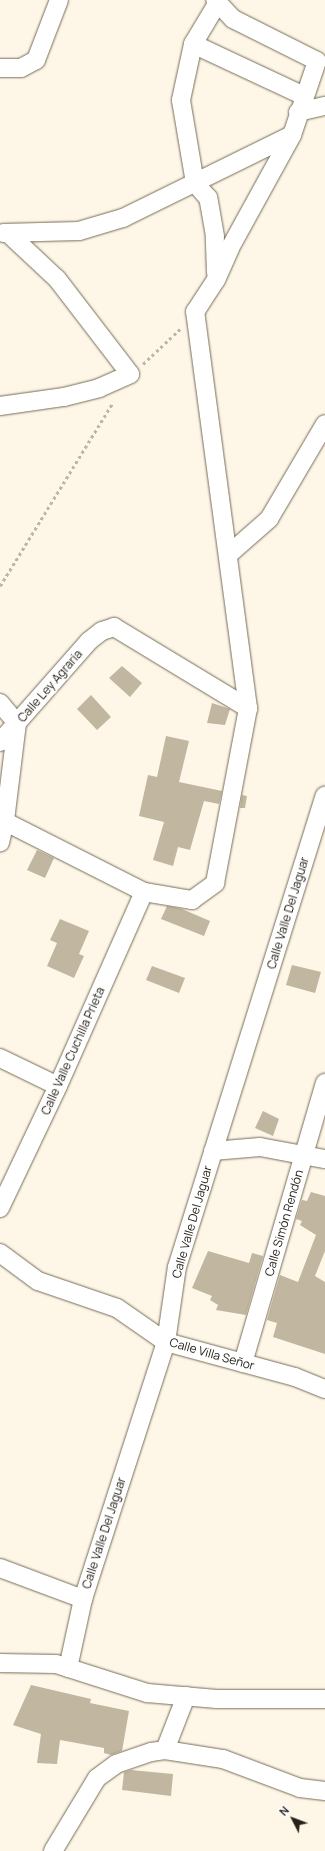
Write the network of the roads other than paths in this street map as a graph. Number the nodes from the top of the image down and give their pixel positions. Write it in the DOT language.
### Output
graph roads {
  1 [pos="59,0"];
  2 [pos="216,2"];
  3 [pos="193,44"];
  4 [pos="321,61"];
  5 [pos="0,68"];
  6 [pos="301,104"];
  7 [pos="325,106"];
  8 [pos="292,135"];
  9 [pos="195,183"];
  10 [pos="5,233"];
  11 [pos="216,280"];
  12 [pos="0,406"];
  13 [pos="325,424"];
  14 [pos="228,555"];
  15 [pos="0,703"];
  16 [pos="248,708"];
  17 [pos="17,723"];
  18 [pos="0,742"];
  19 [pos="325,796"];
  20 [pos="3,820"];
  21 [pos="320,827"];
  22 [pos="0,842"];
  23 [pos="144,892"];
  24 [pos="0,1058"];
  25 [pos="325,1083"];
  26 [pos="58,1086"];
  27 [pos="213,1151"];
  28 [pos="304,1154"];
  29 [pos="325,1159"];
  30 [pos="0,1208"];
  31 [pos="0,1253"];
  32 [pos="166,1342"];
  33 [pos="243,1363"];
  34 [pos="324,1384"];
  35 [pos="1,1570"];
  36 [pos="83,1599"];
  37 [pos="0,1663"];
  38 [pos="68,1668"];
  39 [pos="186,1696"];
  40 [pos="325,1699"];
  41 [pos="165,1750"];
  42 [pos="325,1791"];
  43 [pos="53,1851"];
  1 -- 5 [label="street"];
  2 -- 3 [label="street"];
  2 -- 4 [label="street"];
  3 -- 6 [label="street"];
  3 -- 9 [label="street"];
  4 -- 6 [label="street"];
  6 -- 7 [label="street"];
  6 -- 8 [label="street"];
  8 -- 9 [label="street"];
  8 -- 11 [label="street"];
  9 -- 10 [label="street"];
  9 -- 11 [label="street"];
  10 -- 12 [label="street"];
  11 -- 14 [label="street"];
  13 -- 14 [label="street"];
  14 -- 16 [label="street"];
  15 -- 17 [label="street"];
  16 -- 17 [label="street, Calle Ley Agraria"];
  16 -- 23 [label="street"];
  17 -- 18 [label="street, Calle Ley Agraria"];
  17 -- 20 [label="street"];
  19 -- 21 [label="street, Calle Valle Del Jaguar"];
  20 -- 22 [label="street"];
  20 -- 23 [label="street"];
  21 -- 27 [label="street, Calle Valle Del Jaguar"];
  23 -- 26 [label="street, Calle Valle Cuchilla Prieta"];
  24 -- 26 [label="street"];
  25 -- 28 [label="street, Calle Simón Rendón"];
  26 -- 30 [label="street, Calle Valle Cuchilla Prieta"];
  27 -- 28 [label="street"];
  27 -- 32 [label="street, Calle Valle Del Jaguar"];
  28 -- 29 [label="street"];
  28 -- 33 [label="street, Calle Simón Rendón"];
  31 -- 32 [label="street, Calle Villa Señor"];
  32 -- 33 [label="street, Calle Villa Señor"];
  32 -- 36 [label="street, Calle Valle Del Jaguar"];
  33 -- 34 [label="street, Calle Villa Señor"];
  35 -- 36 [label="street"];
  36 -- 38 [label="street, Calle Valle Del Jaguar"];
  37 -- 38 [label="street"];
  38 -- 39 [label="street"];
  39 -- 40 [label="street"];
  39 -- 41 [label="street"];
  41 -- 42 [label="street"];
  41 -- 43 [label="street"];
}
